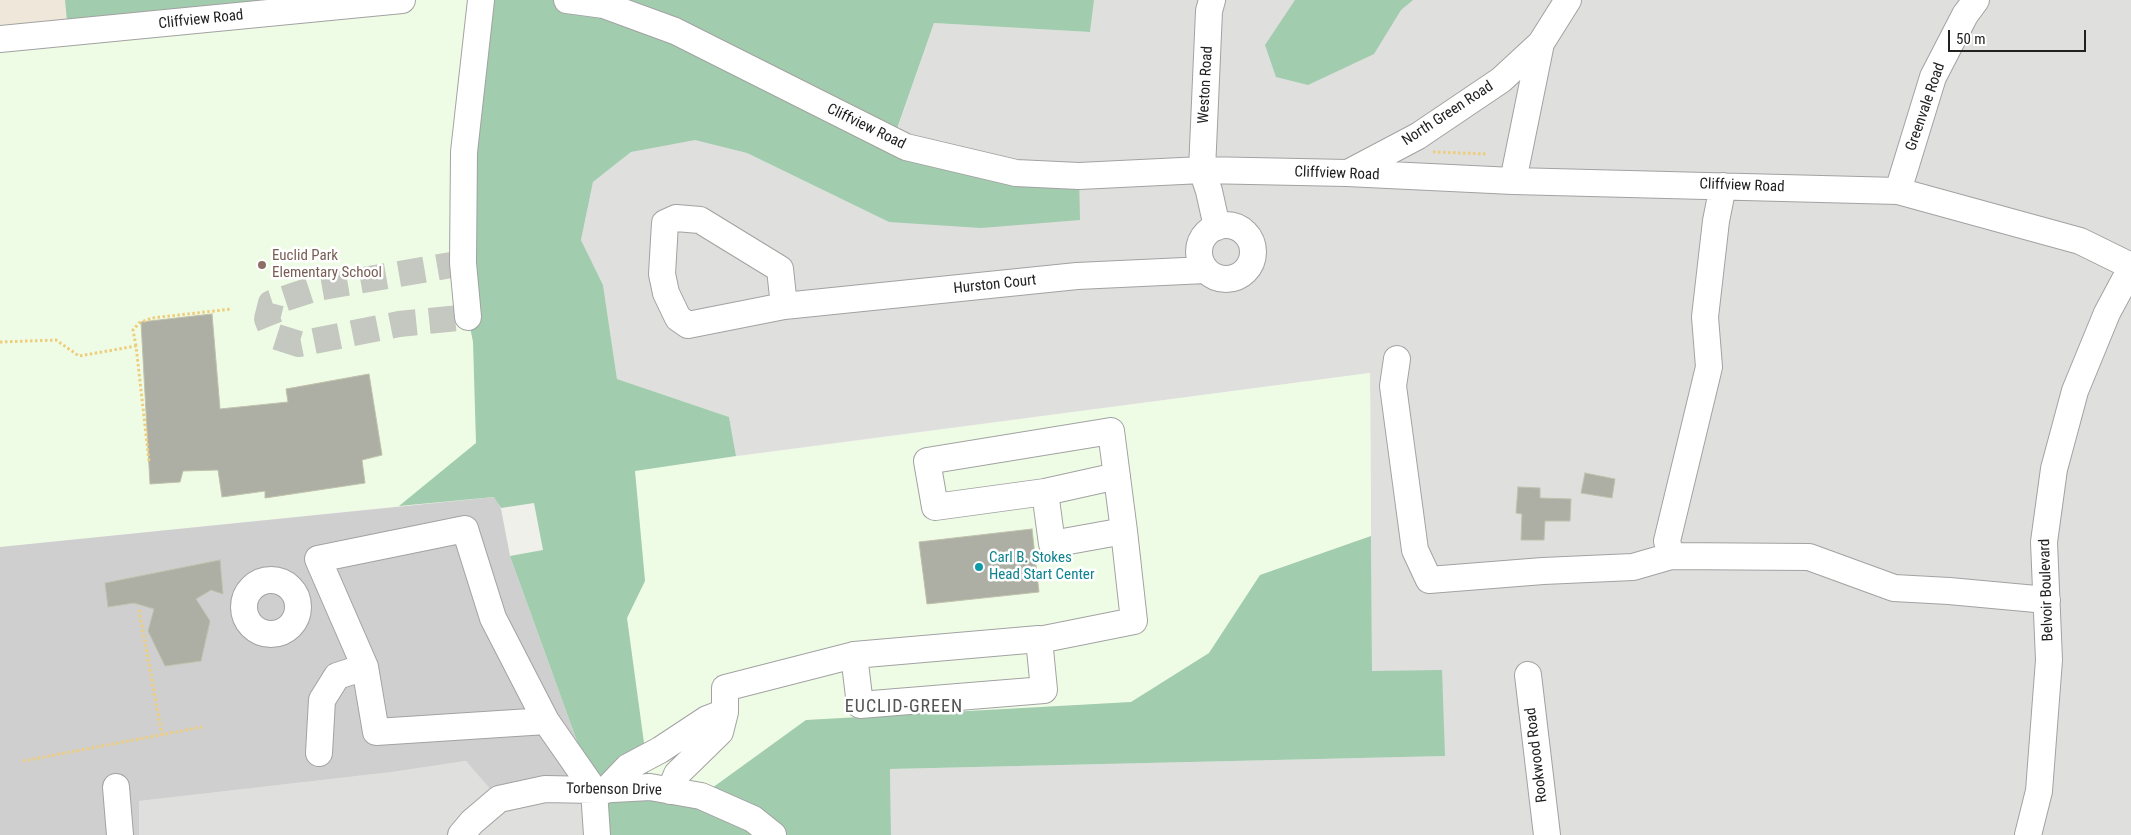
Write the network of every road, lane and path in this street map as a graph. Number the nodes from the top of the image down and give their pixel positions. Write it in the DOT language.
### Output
graph roads {
  1 [pos="397,0"];
  2 [pos="481,0"];
  3 [pos="567,0"];
  4 [pos="1212,0"];
  5 [pos="1568,0"];
  6 [pos="1976,0"];
  7 [pos="0,39"];
  8 [pos="1541,43"];
  9 [pos="1430,152"];
  10 [pos="1488,154"];
  11 [pos="1202,170"];
  12 [pos="1347,173"];
  13 [pos="1513,181"];
  14 [pos="1723,186"];
  15 [pos="1898,191"];
  16 [pos="1216,226"];
  17 [pos="2131,267"];
  18 [pos="1206,270"];
  19 [pos="784,306"];
  20 [pos="232,309"];
  21 [pos="468,317"];
  22 [pos="0,342"];
  23 [pos="136,346"];
  24 [pos="1397,359"];
  25 [pos="149,460"];
  26 [pos="1117,476"];
  27 [pos="1045,492"];
  28 [pos="1124,531"];
  29 [pos="1671,556"];
  30 [pos="318,559"];
  31 [pos="290,586"];
  32 [pos="2047,600"];
  33 [pos="139,610"];
  34 [pos="1039,640"];
  35 [pos="854,654"];
  36 [pos="366,667"];
  37 [pos="1528,675"];
  38 [pos="725,712"];
  39 [pos="546,721"];
  40 [pos="202,727"];
  41 [pos="162,735"];
  42 [pos="660,750"];
  43 [pos="319,753"];
  44 [pos="694,758"];
  45 [pos="23,761"];
  46 [pos="116,787"];
  47 [pos="600,790"];
  48 [pos="670,791"];
  49 [pos="120,835"];
  50 [pos="460,835"];
  51 [pos="597,835"];
  52 [pos="773,835"];
  53 [pos="1547,835"];
  54 [pos="2028,835"];
  1 -- 7 [label="street, Cliffview Road"];
  2 -- 21 [label="street"];
  3 -- 11 [label="street, Cliffview Road"];
  4 -- 11 [label="street, Weston Road"];
  5 -- 8 [label="street, North Green Road"];
  6 -- 15 [label="street, Greenvale Road"];
  8 -- 12 [label="street, North Green Road"];
  8 -- 13 [label="street, North Green Road"];
  9 -- 10 [label="path"];
  11 -- 12 [label="street, Cliffview Road"];
  11 -- 16 [label="street"];
  12 -- 13 [label="street, Cliffview Road"];
  13 -- 14 [label="street, Cliffview Road"];
  14 -- 15 [label="street, Cliffview Road"];
  14 -- 29 [label="street"];
  15 -- 17 [label="street, Cliffview Road"];
  16 -- 18 [label="street"];
  16 -- 18 [label="street, Hurston Court"];
  17 -- 32 [label="street, Belvoir Boulevard"];
  18 -- 19 [label="street, Hurston Court"];
  19 -- 19 [label="street, Hurston Court"];
  20 -- 23 [label="path"];
  22 -- 23 [label="path"];
  23 -- 25 [label="path"];
  24 -- 29 [label="street"];
  26 -- 27 [label="street"];
  26 -- 27 [label="street"];
  26 -- 28 [label="street"];
  27 -- 28 [label="street"];
  28 -- 34 [label="street"];
  29 -- 32 [label="street"];
  30 -- 31 [label="street"];
  30 -- 36 [label="street"];
  30 -- 39 [label="street"];
  32 -- 54 [label="street, Belvoir Boulevard"];
  33 -- 41 [label="path"];
  34 -- 35 [label="street"];
  34 -- 35 [label="street"];
  35 -- 38 [label="street"];
  36 -- 39 [label="street"];
  36 -- 43 [label="street"];
  37 -- 53 [label="street, Rookwood Road"];
  38 -- 42 [label="street"];
  38 -- 44 [label="street"];
  39 -- 47 [label="street"];
  40 -- 41 [label="path"];
  41 -- 45 [label="path"];
  42 -- 44 [label="street"];
  42 -- 47 [label="street"];
  44 -- 48 [label="street"];
  46 -- 49 [label="street"];
  47 -- 48 [label="street, Torbenson Drive"];
  47 -- 50 [label="street, Torbenson Drive"];
  47 -- 51 [label="street"];
  48 -- 52 [label="street, Torbenson Drive"];
}
